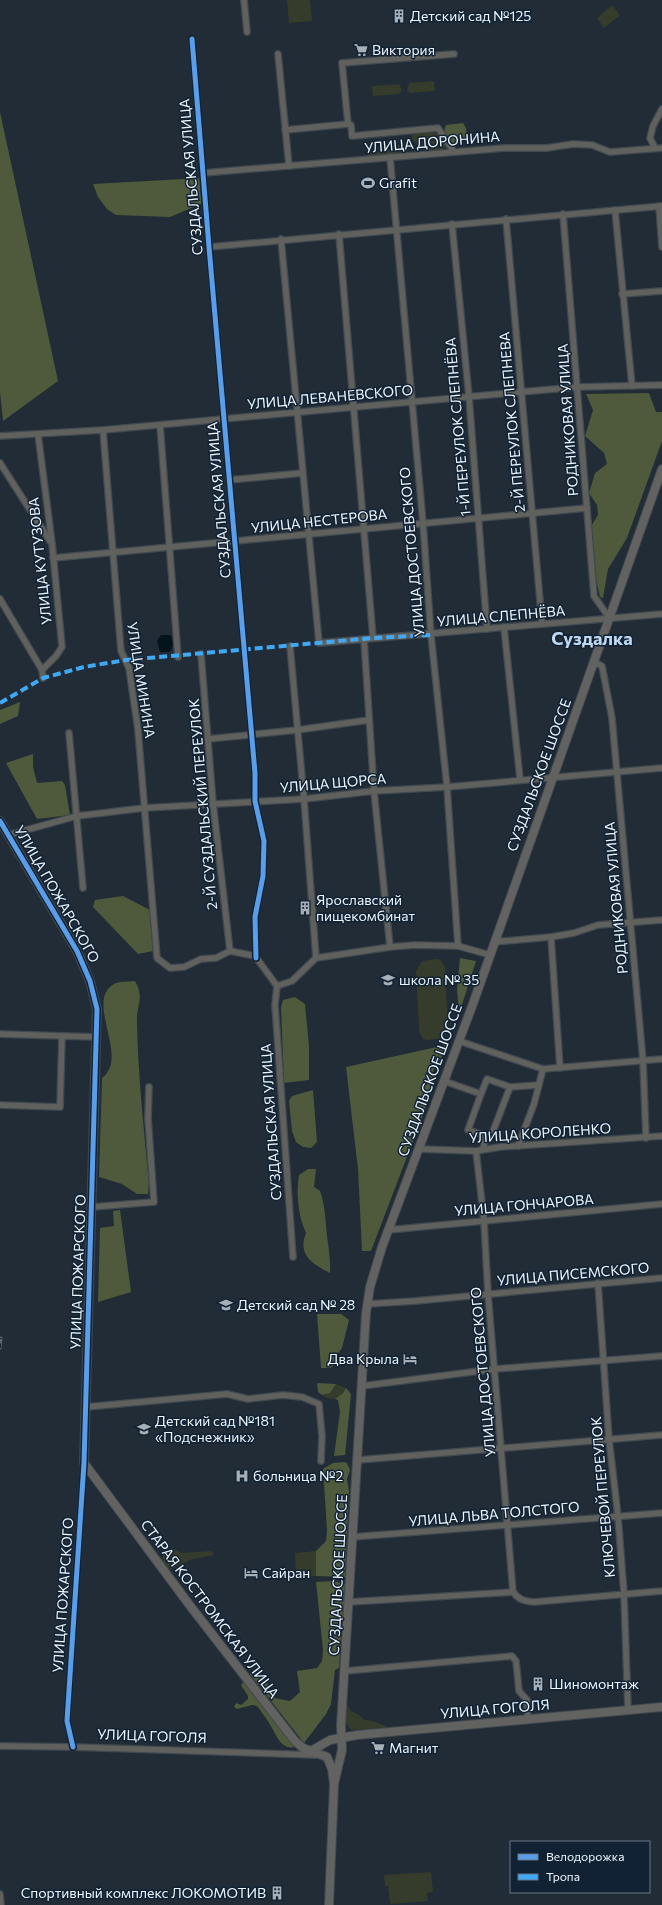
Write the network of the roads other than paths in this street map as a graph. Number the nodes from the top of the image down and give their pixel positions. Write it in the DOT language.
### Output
graph roads {
  1 [pos="244,0"];
  2 [pos="247,32"];
  3 [pos="192,39"];
  4 [pos="278,54"];
  5 [pos="454,54"];
  6 [pos="662,109"];
  7 [pos="348,124"];
  8 [pos="285,130"];
  9 [pos="655,148"];
  10 [pos="662,148"];
  11 [pos="454,152"];
  12 [pos="390,157"];
  13 [pos="289,166"];
  14 [pos="203,173"];
  15 [pos="660,206"];
  16 [pos="615,210"];
  17 [pos="563,214"];
  18 [pos="506,219"];
  19 [pos="452,224"];
  20 [pos="397,230"];
  21 [pos="339,234"];
  22 [pos="281,239"];
  23 [pos="209,247"];
  24 [pos="662,247"];
  25 [pos="662,291"];
  26 [pos="622,294"];
  27 [pos="632,386"];
  28 [pos="662,386"];
  29 [pos="578,387"];
  30 [pos="520,392"];
  31 [pos="469,397"];
  32 [pos="412,402"];
  33 [pos="353,407"];
  34 [pos="296,412"];
  35 [pos="224,418"];
  36 [pos="160,424"];
  37 [pos="103,430"];
  38 [pos="38,434"];
  39 [pos="0,436"];
  40 [pos="0,463"];
  41 [pos="662,469"];
  42 [pos="303,473"];
  43 [pos="229,480"];
  44 [pos="587,508"];
  45 [pos="532,513"];
  46 [pos="478,518"];
  47 [pos="423,523"];
  48 [pos="365,528"];
  49 [pos="309,533"];
  50 [pos="234,541"];
  51 [pos="52,543"];
  52 [pos="169,547"];
  53 [pos="113,552"];
  54 [pos="53,558"];
  55 [pos="0,599"];
  56 [pos="662,614"];
  57 [pos="610,619"];
  58 [pos="542,623"];
  59 [pos="504,627"];
  60 [pos="487,629"];
  61 [pos="431,635"];
  62 [pos="373,638"];
  63 [pos="364,639"];
  64 [pos="290,646"];
  65 [pos="202,654"];
  66 [pos="178,657"];
  67 [pos="594,662"];
  68 [pos="42,670"];
  69 [pos="43,678"];
  70 [pos="369,720"];
  71 [pos="297,730"];
  72 [pos="69,733"];
  73 [pos="251,735"];
  74 [pos="208,739"];
  75 [pos="662,768"];
  76 [pos="617,772"];
  77 [pos="552,778"];
  78 [pos="520,779"];
  79 [pos="447,787"];
  80 [pos="374,791"];
  81 [pos="304,799"];
  82 [pos="255,801"];
  83 [pos="213,803"];
  84 [pos="144,808"];
  85 [pos="77,816"];
  86 [pos="0,821"];
  87 [pos="8,835"];
  88 [pos="83,888"];
  89 [pos="662,920"];
  90 [pos="631,922"];
  91 [pos="551,937"];
  92 [pos="494,942"];
  93 [pos="458,946"];
  94 [pos="390,947"];
  95 [pos="230,951"];
  96 [pos="490,955"];
  97 [pos="256,958"];
  98 [pos="316,958"];
  99 [pos="277,986"];
  100 [pos="0,1034"];
  101 [pos="62,1036"];
  102 [pos="96,1037"];
  103 [pos="459,1041"];
  104 [pos="662,1059"];
  105 [pos="643,1062"];
  106 [pos="560,1068"];
  107 [pos="543,1069"];
  108 [pos="444,1081"];
  109 [pos="539,1085"];
  110 [pos="149,1087"];
  111 [pos="510,1087"];
  112 [pos="481,1094"];
  113 [pos="0,1105"];
  114 [pos="486,1136"];
  115 [pos="662,1136"];
  116 [pos="646,1138"];
  117 [pos="518,1146"];
  118 [pos="419,1149"];
  119 [pos="484,1149"];
  120 [pos="476,1150"];
  121 [pos="662,1204"];
  122 [pos="92,1208"];
  123 [pos="484,1221"];
  124 [pos="388,1230"];
  125 [pos="293,1257"];
  126 [pos="662,1278"];
  127 [pos="598,1283"];
  128 [pos="488,1294"];
  129 [pos="367,1304"];
  130 [pos="662,1356"];
  131 [pos="605,1360"];
  132 [pos="495,1369"];
  133 [pos="362,1386"];
  134 [pos="86,1407"];
  135 [pos="662,1434"];
  136 [pos="609,1439"];
  137 [pos="501,1448"];
  138 [pos="358,1460"];
  139 [pos="321,1461"];
  140 [pos="84,1463"];
  141 [pos="662,1513"];
  142 [pos="618,1516"];
  143 [pos="508,1525"];
  144 [pos="352,1537"];
  145 [pos="662,1591"];
  146 [pos="513,1592"];
  147 [pos="624,1594"];
  148 [pos="349,1602"];
  149 [pos="345,1670"];
  150 [pos="662,1707"];
  151 [pos="628,1710"];
  152 [pos="528,1719"];
  153 [pos="341,1725"];
  154 [pos="357,1735"];
  155 [pos="341,1738"];
  156 [pos="328,1742"];
  157 [pos="0,1746"];
  158 [pos="73,1747"];
  159 [pos="342,1749"];
  160 [pos="311,1751"];
  161 [pos="303,1754"];
  162 [pos="325,1756"];
  163 [pos="334,1784"];
  164 [pos="0,1894"];
  165 [pos="1,1905"];
  166 [pos="329,1905"];
  1 -- 2 [label="street"];
  3 -- 14 [label="street, СУЗДАЛЬСКАЯ УЛИЦА"];
  4 -- 8 [label="street"];
  5 -- 7 [label="street"];
  6 -- 9 [label="street"];
  7 -- 8 [label="street"];
  7 -- 11 [label="street"];
  8 -- 13 [label="street"];
  9 -- 10 [label="street, УЛИЦА ДОРОНИНА"];
  9 -- 11 [label="street, УЛИЦА ДОРОНИНА"];
  11 -- 12 [label="street, УЛИЦА ДОРОНИНА"];
  12 -- 13 [label="street, УЛИЦА ДОРОНИНА"];
  12 -- 20 [label="street, УЛИЦА ДОСТОЕВСКОГО"];
  13 -- 14 [label="street, УЛИЦА ДОРОНИНА"];
  14 -- 23 [label="street, СУЗДАЛЬСКАЯ УЛИЦА"];
  15 -- 16 [label="street"];
  15 -- 24 [label="street"];
  16 -- 17 [label="street"];
  16 -- 26 [label="street"];
  17 -- 18 [label="street"];
  17 -- 29 [label="street, РОДНИКОВАЯ УЛИЦА"];
  18 -- 19 [label="street"];
  18 -- 30 [label="street, 2-Й ПЕРЕУЛОК СЛЕПНЕВА"];
  19 -- 20 [label="street"];
  19 -- 31 [label="street, 1-Й ПЕРЕУЛОК СЛЕПНЁВА"];
  20 -- 21 [label="street"];
  20 -- 32 [label="street, УЛИЦА ДОСТОЕВСКОГО"];
  21 -- 22 [label="street"];
  21 -- 33 [label="street"];
  22 -- 23 [label="street"];
  22 -- 34 [label="street"];
  23 -- 35 [label="street, СУЗДАЛЬСКАЯ УЛИЦА"];
  25 -- 26 [label="street"];
  26 -- 27 [label="street"];
  27 -- 28 [label="street, УЛИЦА ЛЕВАНЕВСКОГО"];
  27 -- 29 [label="street, УЛИЦА ЛЕВАНЕВСКОГО"];
  29 -- 30 [label="street, УЛИЦА ЛЕВАНЕВСКОГО"];
  29 -- 44 [label="street, РОДНИКОВАЯ УЛИЦА"];
  30 -- 31 [label="street, УЛИЦА ЛЕВАНЕВСКОГО"];
  30 -- 45 [label="street, 2-Й ПЕРЕУЛОК СЛЕПНЕВА"];
  31 -- 32 [label="street, УЛИЦА ЛЕВАНЕВСКОГО"];
  31 -- 46 [label="street, 1-Й ПЕРЕУЛОК СЛЕПНЁВА"];
  32 -- 33 [label="street, УЛИЦА ЛЕВАНЕВСКОГО"];
  32 -- 47 [label="street, УЛИЦА ДОСТОЕВСКОГО"];
  33 -- 34 [label="street, УЛИЦА ЛЕВАНЕВСКОГО"];
  33 -- 48 [label="street"];
  34 -- 35 [label="street, УЛИЦА ЛЕВАНЕВСКОГО"];
  34 -- 42 [label="street"];
  35 -- 36 [label="street, УЛИЦА ЛЕВАНЕВСКОГО"];
  35 -- 43 [label="street, СУЗДАЛЬСКАЯ УЛИЦА"];
  36 -- 37 [label="street, УЛИЦА ЛЕВАНЕВСКОГО"];
  36 -- 52 [label="street"];
  37 -- 38 [label="street, УЛИЦА ЛЕВАНЕВСКОГО"];
  37 -- 53 [label="street, УЛИЦА МИНИНА"];
  38 -- 39 [label="street, УЛИЦА ЛЕВАНЕВСКОГО"];
  38 -- 51 [label="street, УЛИЦА КУТУЗОВА"];
  40 -- 51 [label="street"];
  41 -- 57 [label="main road, СУЗДАЛЬСКОЕ ШОССЕ"];
  42 -- 43 [label="street"];
  42 -- 49 [label="street"];
  43 -- 50 [label="street, СУЗДАЛЬСКАЯ УЛИЦА"];
  44 -- 45 [label="street, УЛИЦА НЕСТЕРОВА"];
  44 -- 57 [label="street, РОДНИКОВАЯ УЛИЦА"];
  45 -- 46 [label="street, УЛИЦА НЕСТЕРОВА"];
  45 -- 58 [label="street, 2-Й ПЕРЕУЛОК СЛЕПНЕВА"];
  46 -- 47 [label="street, УЛИЦА НЕСТЕРОВА"];
  46 -- 60 [label="street, 1-Й ПЕРЕУЛОК СЛЕПНЁВА"];
  47 -- 48 [label="street, УЛИЦА НЕСТЕРОВА"];
  47 -- 61 [label="street, УЛИЦА ДОСТОЕВСКОГО"];
  48 -- 49 [label="street, УЛИЦА НЕСТЕРОВА"];
  48 -- 62 [label="street"];
  49 -- 50 [label="street, УЛИЦА НЕСТЕРОВА"];
  49 -- 63 [label="street, УЛИЦА СЛЕПНЁВА"];
  50 -- 52 [label="street, УЛИЦА НЕСТЕРОВА"];
  50 -- 73 [label="street, СУЗДАЛЬСКАЯ УЛИЦА"];
  51 -- 54 [label="street, УЛИЦА КУТУЗОВА"];
  52 -- 53 [label="street, УЛИЦА НЕСТЕРОВА"];
  52 -- 66 [label="street"];
  53 -- 54 [label="street, УЛИЦА НЕСТЕРОВА"];
  53 -- 84 [label="street, УЛИЦА МИНИНА"];
  54 -- 68 [label="street, УЛИЦА КУТУЗОВА"];
  55 -- 68 [label="street"];
  56 -- 57 [label="street, УЛИЦА СЛЕПНЁВА"];
  57 -- 58 [label="street, УЛИЦА СЛЕПНЁВА"];
  57 -- 67 [label="main road, СУЗДАЛЬСКОЕ ШОССЕ"];
  58 -- 59 [label="street, УЛИЦА СЛЕПНЁВА"];
  59 -- 60 [label="street, УЛИЦА СЛЕПНЁВА"];
  59 -- 78 [label="street"];
  60 -- 61 [label="street, УЛИЦА СЛЕПНЁВА"];
  61 -- 62 [label="street, УЛИЦА СЛЕПНЁВА"];
  61 -- 79 [label="street, УЛИЦА ДОСТОЕВСКОГО"];
  62 -- 63 [label="street, УЛИЦА СЛЕПНЁВА"];
  63 -- 70 [label="street"];
  64 -- 71 [label="street"];
  65 -- 74 [label="street, 2-Й СУЗДАЛЬСКИЙ ПЕРЕУЛОК"];
  67 -- 76 [label="street, РОДНИКОВАЯ УЛИЦА"];
  67 -- 77 [label="main road, СУЗДАЛЬСКОЕ ШОССЕ"];
  68 -- 69 [label="street"];
  70 -- 71 [label="street"];
  70 -- 80 [label="street"];
  71 -- 73 [label="street"];
  71 -- 81 [label="street"];
  72 -- 85 [label="street"];
  73 -- 74 [label="street"];
  73 -- 82 [label="street, СУЗДАЛЬСКАЯ УЛИЦА"];
  74 -- 83 [label="street, 2-Й СУЗДАЛЬСКИЙ ПЕРЕУЛОК"];
  75 -- 76 [label="street, УЛИЦА ЩОРСА"];
  76 -- 77 [label="street, УЛИЦА ЩОРСА"];
  76 -- 90 [label="street, РОДНИКОВАЯ УЛИЦА"];
  77 -- 78 [label="street, УЛИЦА ЩОРСА"];
  77 -- 92 [label="main road, СУЗДАЛЬСКОЕ ШОССЕ"];
  78 -- 79 [label="street, УЛИЦА ЩОРСА"];
  79 -- 80 [label="street, УЛИЦА ЩОРСА"];
  79 -- 93 [label="street, УЛИЦА ДОСТОЕВСКОГО"];
  80 -- 81 [label="street, УЛИЦА ЩОРСА"];
  80 -- 94 [label="street"];
  81 -- 82 [label="street, УЛИЦА ЩОРСА"];
  81 -- 98 [label="street"];
  82 -- 83 [label="street, УЛИЦА ЩОРСА"];
  82 -- 97 [label="street, СУЗДАЛЬСКАЯ УЛИЦА"];
  83 -- 84 [label="street, УЛИЦА ЩОРСА"];
  83 -- 95 [label="street, 2-Й СУЗДАЛЬСКИЙ ПЕРЕУЛОК"];
  84 -- 85 [label="street, УЛИЦА ЩОРСА"];
  84 -- 95 [label="street, УЛИЦА МИНИНА"];
  85 -- 87 [label="street, УЛИЦА ЩОРСА"];
  85 -- 88 [label="street"];
  86 -- 87 [label="main road, УЛИЦА ПОЖАРСКОГО"];
  87 -- 102 [label="main road, УЛИЦА ПОЖАРСКОГО"];
  89 -- 90 [label="street"];
  90 -- 91 [label="street"];
  90 -- 105 [label="street, РОДНИКОВАЯ УЛИЦА"];
  91 -- 92 [label="street"];
  91 -- 106 [label="street"];
  92 -- 96 [label="main road, СУЗДАЛЬСКОЕ ШОССЕ"];
  93 -- 94 [label="street"];
  93 -- 96 [label="street"];
  94 -- 98 [label="street"];
  95 -- 97 [label="street"];
  96 -- 103 [label="main road, СУЗДАЛЬСКОЕ ШОССЕ"];
  97 -- 99 [label="street"];
  98 -- 99 [label="street"];
  99 -- 125 [label="street, СУЗДАЛЬСКАЯ УЛИЦА"];
  100 -- 101 [label="street"];
  101 -- 102 [label="street"];
  101 -- 113 [label="street"];
  102 -- 122 [label="main road, УЛИЦА ПОЖАРСКОГО"];
  103 -- 107 [label="street"];
  103 -- 108 [label="main road, СУЗДАЛЬСКОЕ ШОССЕ"];
  104 -- 105 [label="street"];
  105 -- 106 [label="street"];
  105 -- 116 [label="street, РОДНИКОВАЯ УЛИЦА"];
  106 -- 107 [label="street"];
  107 -- 109 [label="street"];
  108 -- 112 [label="street"];
  108 -- 118 [label="main road, СУЗДАЛЬСКОЕ ШОССЕ"];
  109 -- 111 [label="street"];
  109 -- 117 [label="street"];
  110 -- 122 [label="street"];
  111 -- 112 [label="street"];
  111 -- 114 [label="street"];
  112 -- 114 [label="street"];
  114 -- 119 [label="street"];
  115 -- 116 [label="street, УЛИЦА КОРОЛЕНКО"];
  116 -- 117 [label="street, УЛИЦА КОРОЛЕНКО"];
  117 -- 119 [label="street, УЛИЦА КОРОЛЕНКО"];
  118 -- 120 [label="street, УЛИЦА КОРОЛЕНКО"];
  118 -- 124 [label="main road, СУЗДАЛЬСКОЕ ШОССЕ"];
  119 -- 120 [label="street, УЛИЦА КОРОЛЕНКО"];
  120 -- 123 [label="street, УЛИЦА ДОСТОЕВСКОГО"];
  121 -- 123 [label="street, УЛИЦА ГОНЧАРОВА"];
  122 -- 134 [label="main road, УЛИЦА ПОЖАРСКОГО"];
  123 -- 124 [label="street, УЛИЦА ГОНЧАРОВА"];
  123 -- 128 [label="street, УЛИЦА ДОСТОЕВСКОГО"];
  124 -- 129 [label="main road, СУЗДАЛЬСКОЕ ШОССЕ"];
  126 -- 127 [label="street, УЛИЦА ПИСЕМСКОГО"];
  127 -- 128 [label="street, УЛИЦА ПИСЕМСКОГО"];
  127 -- 131 [label="street, КЛЮЧЕВОЙ ПЕРЕУЛОК"];
  128 -- 129 [label="street, УЛИЦА ПИСЕМСКОГО"];
  128 -- 132 [label="street, УЛИЦА ДОСТОЕВСКОГО"];
  129 -- 133 [label="main road, СУЗДАЛЬСКОЕ ШОССЕ"];
  130 -- 131 [label="street"];
  131 -- 132 [label="street"];
  131 -- 136 [label="street, КЛЮЧЕВОЙ ПЕРЕУЛОК"];
  132 -- 133 [label="street"];
  132 -- 137 [label="street, УЛИЦА ДОСТОЕВСКОГО"];
  133 -- 138 [label="main road, СУЗДАЛЬСКОЕ ШОССЕ"];
  134 -- 139 [label="street"];
  134 -- 140 [label="main road, УЛИЦА ПОЖАРСКОГО"];
  135 -- 136 [label="street"];
  136 -- 137 [label="street"];
  136 -- 142 [label="street, КЛЮЧЕВОЙ ПЕРЕУЛОК"];
  137 -- 138 [label="street"];
  137 -- 143 [label="street, УЛИЦА ДОСТОЕВСКОГО"];
  138 -- 144 [label="main road, СУЗДАЛЬСКОЕ ШОССЕ"];
  140 -- 158 [label="street, УЛИЦА ПОЖАРСКОГО"];
  140 -- 160 [label="main road, СТАРАЯ КОСТРОМСКАЯ УЛИЦА"];
  141 -- 142 [label="street, УЛИЦА ЛЬВА ТОЛСТОГО"];
  142 -- 143 [label="street, УЛИЦА ЛЬВА ТОЛСТОГО"];
  142 -- 147 [label="street, КЛЮЧЕВОЙ ПЕРЕУЛОК"];
  143 -- 144 [label="street, УЛИЦА ЛЬВА ТОЛСТОГО"];
  143 -- 146 [label="street, УЛИЦА ДОСТОЕВСКОГО"];
  144 -- 148 [label="main road, СУЗДАЛЬСКОЕ ШОССЕ"];
  145 -- 147 [label="street"];
  146 -- 147 [label="street"];
  146 -- 148 [label="street"];
  147 -- 151 [label="street, КЛЮЧЕВОЙ ПЕРЕУЛОК"];
  148 -- 149 [label="main road, СУЗДАЛЬСКОЕ ШОССЕ"];
  149 -- 152 [label="street"];
  149 -- 153 [label="main road, СУЗДАЛЬСКОЕ ШОССЕ"];
  150 -- 151 [label="main road, УЛИЦА ГОГОЛЯ"];
  151 -- 152 [label="main road, УЛИЦА ГОГОЛЯ"];
  152 -- 154 [label="main road, УЛИЦА ГОГОЛЯ"];
  153 -- 154 [label="main road"];
  153 -- 155 [label="main road, СУЗДАЛЬСКОЕ ШОССЕ"];
  153 -- 156 [label="main road, СУЗДАЛЬСКОЕ ШОССЕ"];
  154 -- 155 [label="main road, УЛИЦА ГОГОЛЯ"];
  154 -- 159 [label="main road"];
  155 -- 156 [label="main road, УЛИЦА ГОГОЛЯ"];
  155 -- 159 [label="main road, СУЗДАЛЬСКОЕ ШОССЕ"];
  156 -- 159 [label="main road"];
  156 -- 160 [label="main road, УЛИЦА ГОГОЛЯ"];
  156 -- 162 [label="main road"];
  157 -- 158 [label="street, УЛИЦА ГОГОЛЯ"];
  158 -- 161 [label="street, УЛИЦА ГОГОЛЯ"];
  159 -- 162 [label="main road"];
  159 -- 163 [label="main road, СУЗДАЛЬСКОЕ ШОССЕ"];
  160 -- 161 [label="street, УЛИЦА ГОГОЛЯ"];
  160 -- 162 [label="main road, СТАРАЯ КОСТРОМСКАЯ УЛИЦА"];
  161 -- 162 [label="street, УЛИЦА ГОГОЛЯ"];
  162 -- 163 [label="main road, СУЗДАЛЬСКОЕ ШОССЕ"];
  163 -- 166 [label="main road, СУЗДАЛЬСКОЕ ШОССЕ"];
  164 -- 165 [label="street"];
}
